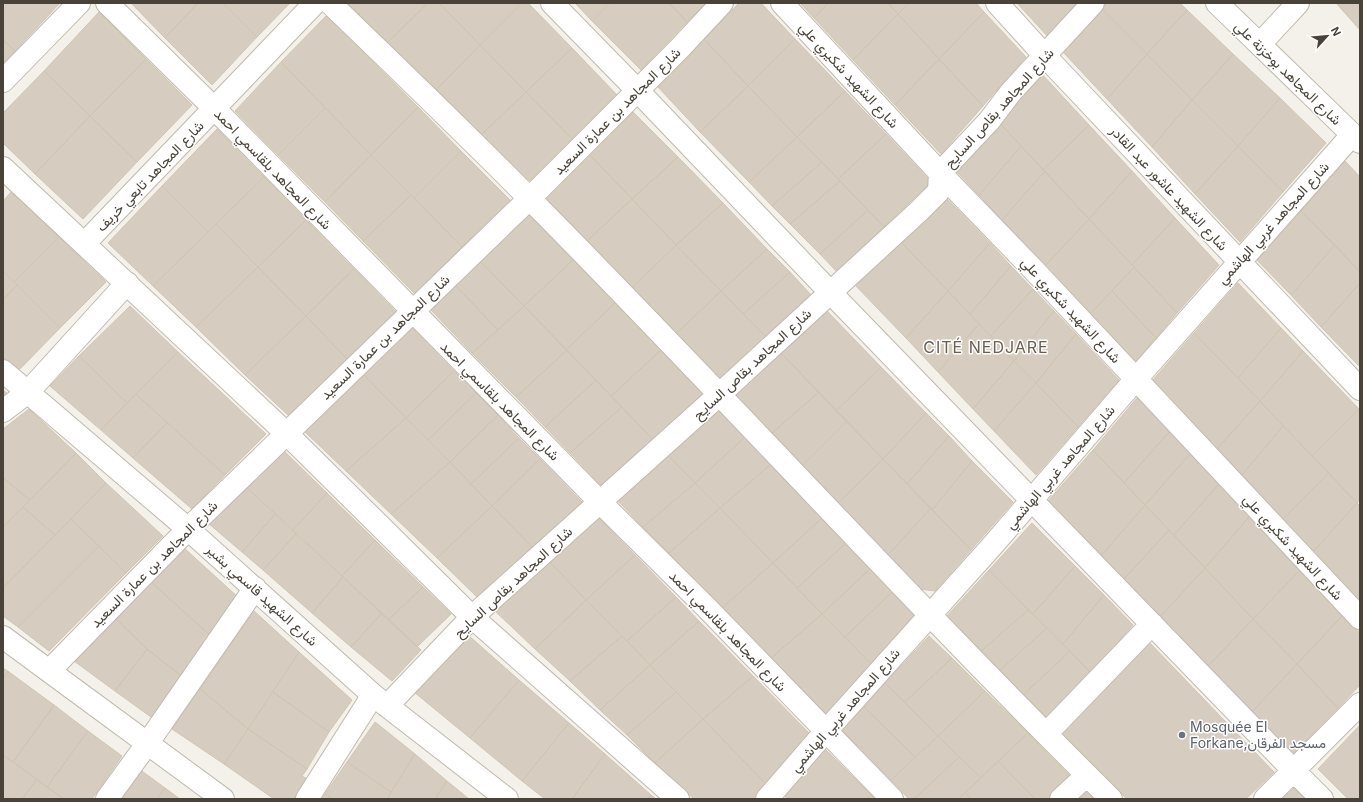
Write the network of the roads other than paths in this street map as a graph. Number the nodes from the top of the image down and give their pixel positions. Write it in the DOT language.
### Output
graph roads {
  1 [pos="79,3"];
  2 [pos="107,3"];
  3 [pos="315,3"];
  4 [pos="330,3"];
  5 [pos="552,3"];
  6 [pos="722,3"];
  7 [pos="782,3"];
  8 [pos="996,3"];
  9 [pos="1093,3"];
  10 [pos="1217,3"];
  11 [pos="1298,3"];
  12 [pos="1260,44"];
  13 [pos="1045,56"];
  14 [pos="3,81"];
  15 [pos="638,90"];
  16 [pos="214,109"];
  17 [pos="1356,138"];
  18 [pos="3,168"];
  19 [pos="940,173"];
  20 [pos="530,198"];
  21 [pos="84,244"];
  22 [pos="1239,262"];
  23 [pos="126,284"];
  24 [pos="830,292"];
  25 [pos="412,311"];
  26 [pos="3,371"];
  27 [pos="1136,379"];
  28 [pos="1360,389"];
  29 [pos="28,392"];
  30 [pos="720,394"];
  31 [pos="3,412"];
  32 [pos="286,433"];
  33 [pos="1032,500"];
  34 [pos="600,502"];
  35 [pos="188,529"];
  36 [pos="255,588"];
  37 [pos="930,615"];
  38 [pos="472,617"];
  39 [pos="1360,618"];
  40 [pos="1152,624"];
  41 [pos="3,636"];
  42 [pos="49,672"];
  43 [pos="380,700"];
  44 [pos="1360,704"];
  45 [pos="826,731"];
  46 [pos="1046,734"];
  47 [pos="148,744"];
  48 [pos="1294,771"];
  49 [pos="1087,775"];
  50 [pos="107,799"];
  51 [pos="223,799"];
  52 [pos="308,799"];
  53 [pos="508,799"];
  54 [pos="678,799"];
  55 [pos="767,799"];
  56 [pos="892,799"];
  57 [pos="1062,799"];
  58 [pos="1112,799"];
  59 [pos="1265,799"];
  60 [pos="1322,799"];
  1 -- 14 [label="street"];
  2 -- 16 [label="street, شارع المجاهد بلقاسمي احمد"];
  3 -- 16 [label="street, شارع المجاهد تابعي خريف"];
  4 -- 20 [label="street"];
  5 -- 15 [label="street"];
  6 -- 15 [label="street, شارع المجاهد بن عمارة السعيد"];
  7 -- 19 [label="street, شارع الشهيد شكيري علي"];
  8 -- 13 [label="street, شارع الشهيد عاشور عبد القادر"];
  9 -- 13 [label="street, شارع المجاهد بقاص السايح"];
  10 -- 12 [label="street, شارع المجاهد بوخزنة علي"];
  11 -- 12 [label="street"];
  12 -- 17 [label="street, شارع المجاهد بوخزنة علي"];
  13 -- 19 [label="street, شارع المجاهد بقاص السايح"];
  13 -- 22 [label="street, شارع الشهيد عاشور عبد القادر"];
  15 -- 20 [label="street, شارع المجاهد بن عمارة السعيد"];
  15 -- 24 [label="street"];
  16 -- 21 [label="street, شارع المجاهد تابعي خريف"];
  16 -- 25 [label="street, شارع المجاهد بلقاسمي احمد"];
  17 -- 22 [label="street, شارع المجاهد غربي الهاشمي"];
  18 -- 21 [label="street"];
  19 -- 24 [label="street, شارع المجاهد بقاص السايح"];
  19 -- 27 [label="street, شارع الشهيد شكيري علي"];
  20 -- 25 [label="street, شارع المجاهد بن عمارة السعيد"];
  20 -- 30 [label="street"];
  21 -- 23 [label="street"];
  22 -- 27 [label="street, شارع المجاهد غربي الهاشمي"];
  22 -- 28 [label="street, شارع الشهيد عاشور عبد القادر"];
  23 -- 29 [label="street"];
  23 -- 32 [label="street"];
  24 -- 30 [label="street, شارع المجاهد بقاص السايح"];
  24 -- 33 [label="street"];
  25 -- 32 [label="street, شارع المجاهد بن عمارة السعيد"];
  25 -- 34 [label="street, شارع المجاهد بلقاسمي احمد"];
  26 -- 29 [label="street, شارع الشهيد قاسمي بشير"];
  27 -- 33 [label="street, شارع المجاهد غربي الهاشمي"];
  27 -- 39 [label="street, شارع الشهيد شكيري علي"];
  29 -- 31 [label="street"];
  29 -- 35 [label="street, شارع الشهيد قاسمي بشير"];
  30 -- 34 [label="street, شارع المجاهد بقاص السايح"];
  30 -- 37 [label="street"];
  32 -- 35 [label="street, شارع المجاهد بن عمارة السعيد"];
  32 -- 38 [label="street"];
  33 -- 37 [label="street, شارع المجاهد غربي الهاشمي"];
  33 -- 40 [label="street"];
  34 -- 38 [label="street, شارع المجاهد بقاص السايح"];
  34 -- 45 [label="street, شارع المجاهد بلقاسمي احمد"];
  35 -- 36 [label="street, شارع الشهيد قاسمي بشير"];
  35 -- 42 [label="street, شارع المجاهد بن عمارة السعيد"];
  36 -- 43 [label="street, شارع الشهيد قاسمي بشير"];
  36 -- 47 [label="street"];
  37 -- 45 [label="street, شارع المجاهد غربي الهاشمي"];
  37 -- 46 [label="street"];
  38 -- 43 [label="street, شارع المجاهد بقاص السايح"];
  38 -- 54 [label="street"];
  40 -- 46 [label="street"];
  40 -- 48 [label="street"];
  41 -- 42 [label="street"];
  42 -- 47 [label="street"];
  43 -- 52 [label="street, شارع المجاهد بقاص السايح"];
  43 -- 53 [label="street, شارع الشهيد قاسمي بشير"];
  44 -- 48 [label="street"];
  45 -- 55 [label="street, شارع المجاهد غربي الهاشمي"];
  45 -- 56 [label="street, شارع المجاهد بلقاسمي احمد"];
  46 -- 49 [label="street"];
  47 -- 50 [label="street"];
  47 -- 51 [label="street"];
  48 -- 59 [label="street"];
  48 -- 60 [label="street"];
  49 -- 57 [label="street"];
  49 -- 58 [label="street"];
}
